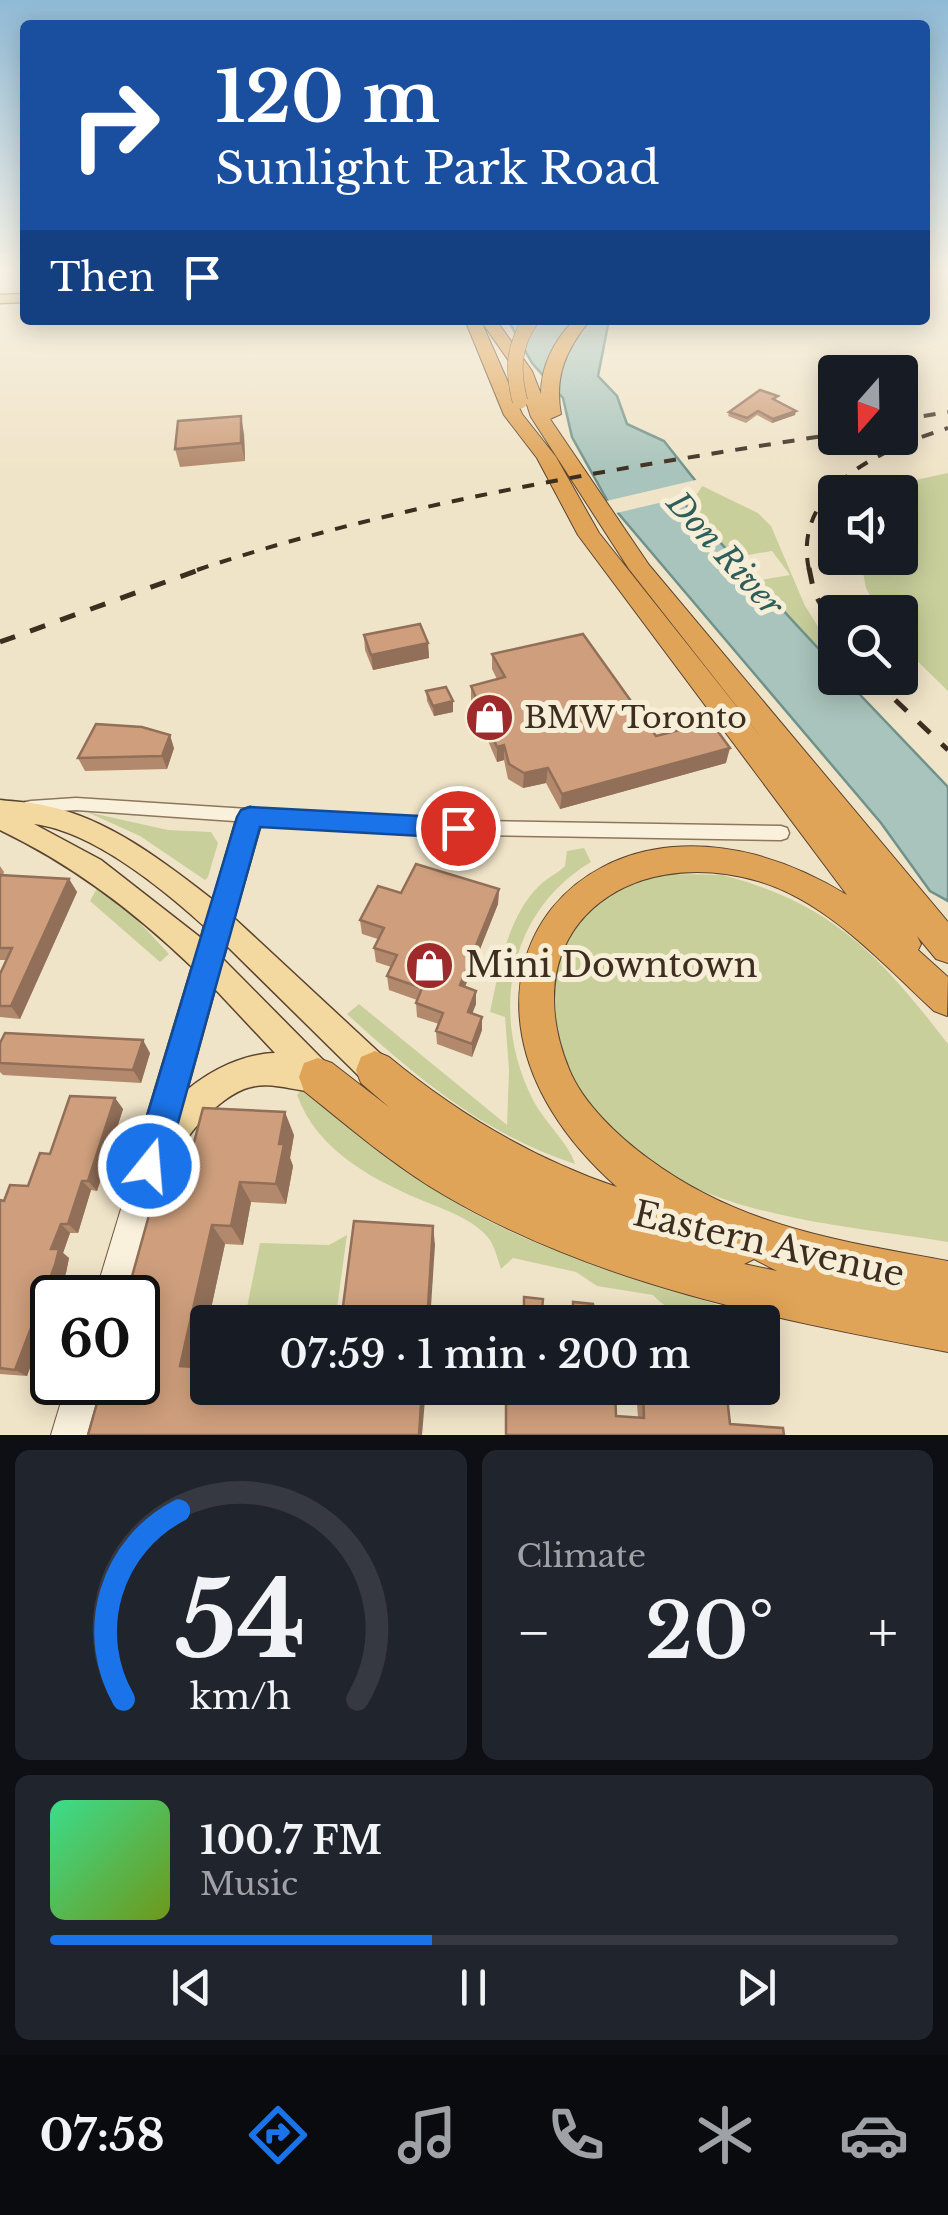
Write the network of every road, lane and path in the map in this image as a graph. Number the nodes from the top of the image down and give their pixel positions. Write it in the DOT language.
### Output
graph roads {
  1 [pos="481,338"];
  2 [pos="501,338"];
  3 [pos="520,338"];
  4 [pos="569,338"];
  5 [pos="556,457"];
  6 [pos="4,812"];
  7 [pos="250,817"];
  8 [pos="780,833"];
  9 [pos="220,922"];
  10 [pos="948,948"];
  11 [pos="208,963"];
  12 [pos="947,1000"];
  13 [pos="375,1070"];
  14 [pos="318,1077"];
  15 [pos="149,1166"];
  16 [pos="799,1256"];
  17 [pos="117,1275"];
  18 [pos="948,1284"];
  19 [pos="948,1329"];
  20 [pos="78,1405"];
  21 [pos="69,1435"];
  1 -- 5 [label="highway"];
  2 -- 5 [label="highway"];
  3 -- 5 [label="highway, bridge"];
  4 -- 5 [label="highway"];
  5 -- 10 [label="highway"];
  5 -- 12 [label="highway"];
  6 -- 7 [label="street"];
  6 -- 9 [label="main road, Eastern Avenue"];
  6 -- 11 [label="main road, Eastern Avenue"];
  7 -- 8 [label="street"];
  7 -- 9 [label="main road"];
  9 -- 11 [label="main road"];
  9 -- 13 [label="main road, Eastern Avenue"];
  11 -- 14 [label="main road, Eastern Avenue"];
  11 -- 15 [label="main road"];
  12 -- 16 [label="highway"];
  13 -- 16 [label="highway, Eastern Avenue"];
  14 -- 15 [label="main road"];
  14 -- 19 [label="highway, Eastern Avenue"];
  15 -- 17 [label="main road"];
  16 -- 18 [label="highway, Eastern Avenue"];
  20 -- 21 [label="main road"];
}
